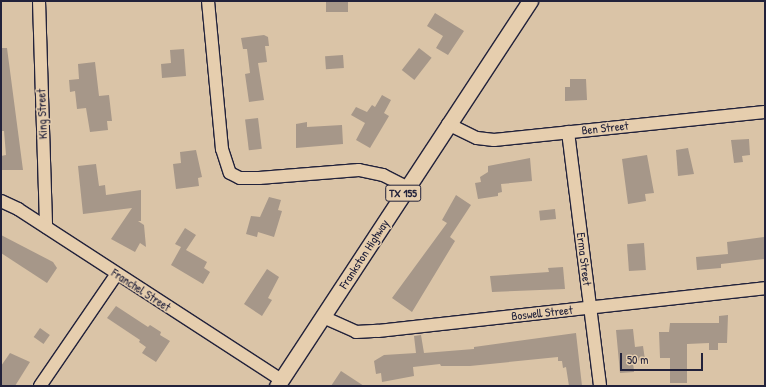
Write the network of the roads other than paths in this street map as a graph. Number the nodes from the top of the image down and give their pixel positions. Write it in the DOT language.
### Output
graph roads {
  1 [pos="39,1"];
  2 [pos="208,1"];
  3 [pos="530,1"];
  4 [pos="765,112"];
  5 [pos="448,124"];
  6 [pos="568,132"];
  7 [pos="407,187"];
  8 [pos="1,201"];
  9 [pos="46,227"];
  10 [pos="116,275"];
  11 [pos="765,288"];
  12 [pos="590,308"];
  13 [pos="323,317"];
  14 [pos="279,383"];
  15 [pos="40,386"];
  16 [pos="600,386"];
  1 -- 9 [label="street, King Street"];
  2 -- 7 [label="street"];
  3 -- 5 [label="main road, Frankston Highway / TX 155"];
  4 -- 6 [label="street, Ben Street"];
  5 -- 6 [label="street, Ben Street"];
  5 -- 7 [label="main road, Frankston Highway / TX 155"];
  6 -- 12 [label="street, Erma Street"];
  7 -- 13 [label="main road, Frankston Highway / TX 155"];
  8 -- 9 [label="street, Franchel Street"];
  9 -- 10 [label="street, Franchel Street"];
  10 -- 14 [label="street, Franchel Street"];
  10 -- 15 [label="street"];
  11 -- 12 [label="street, Boswell Street"];
  12 -- 13 [label="street, Boswell Street"];
  12 -- 16 [label="street, Erma Street"];
  13 -- 14 [label="main road, Frankston Highway / TX 155"];
}
